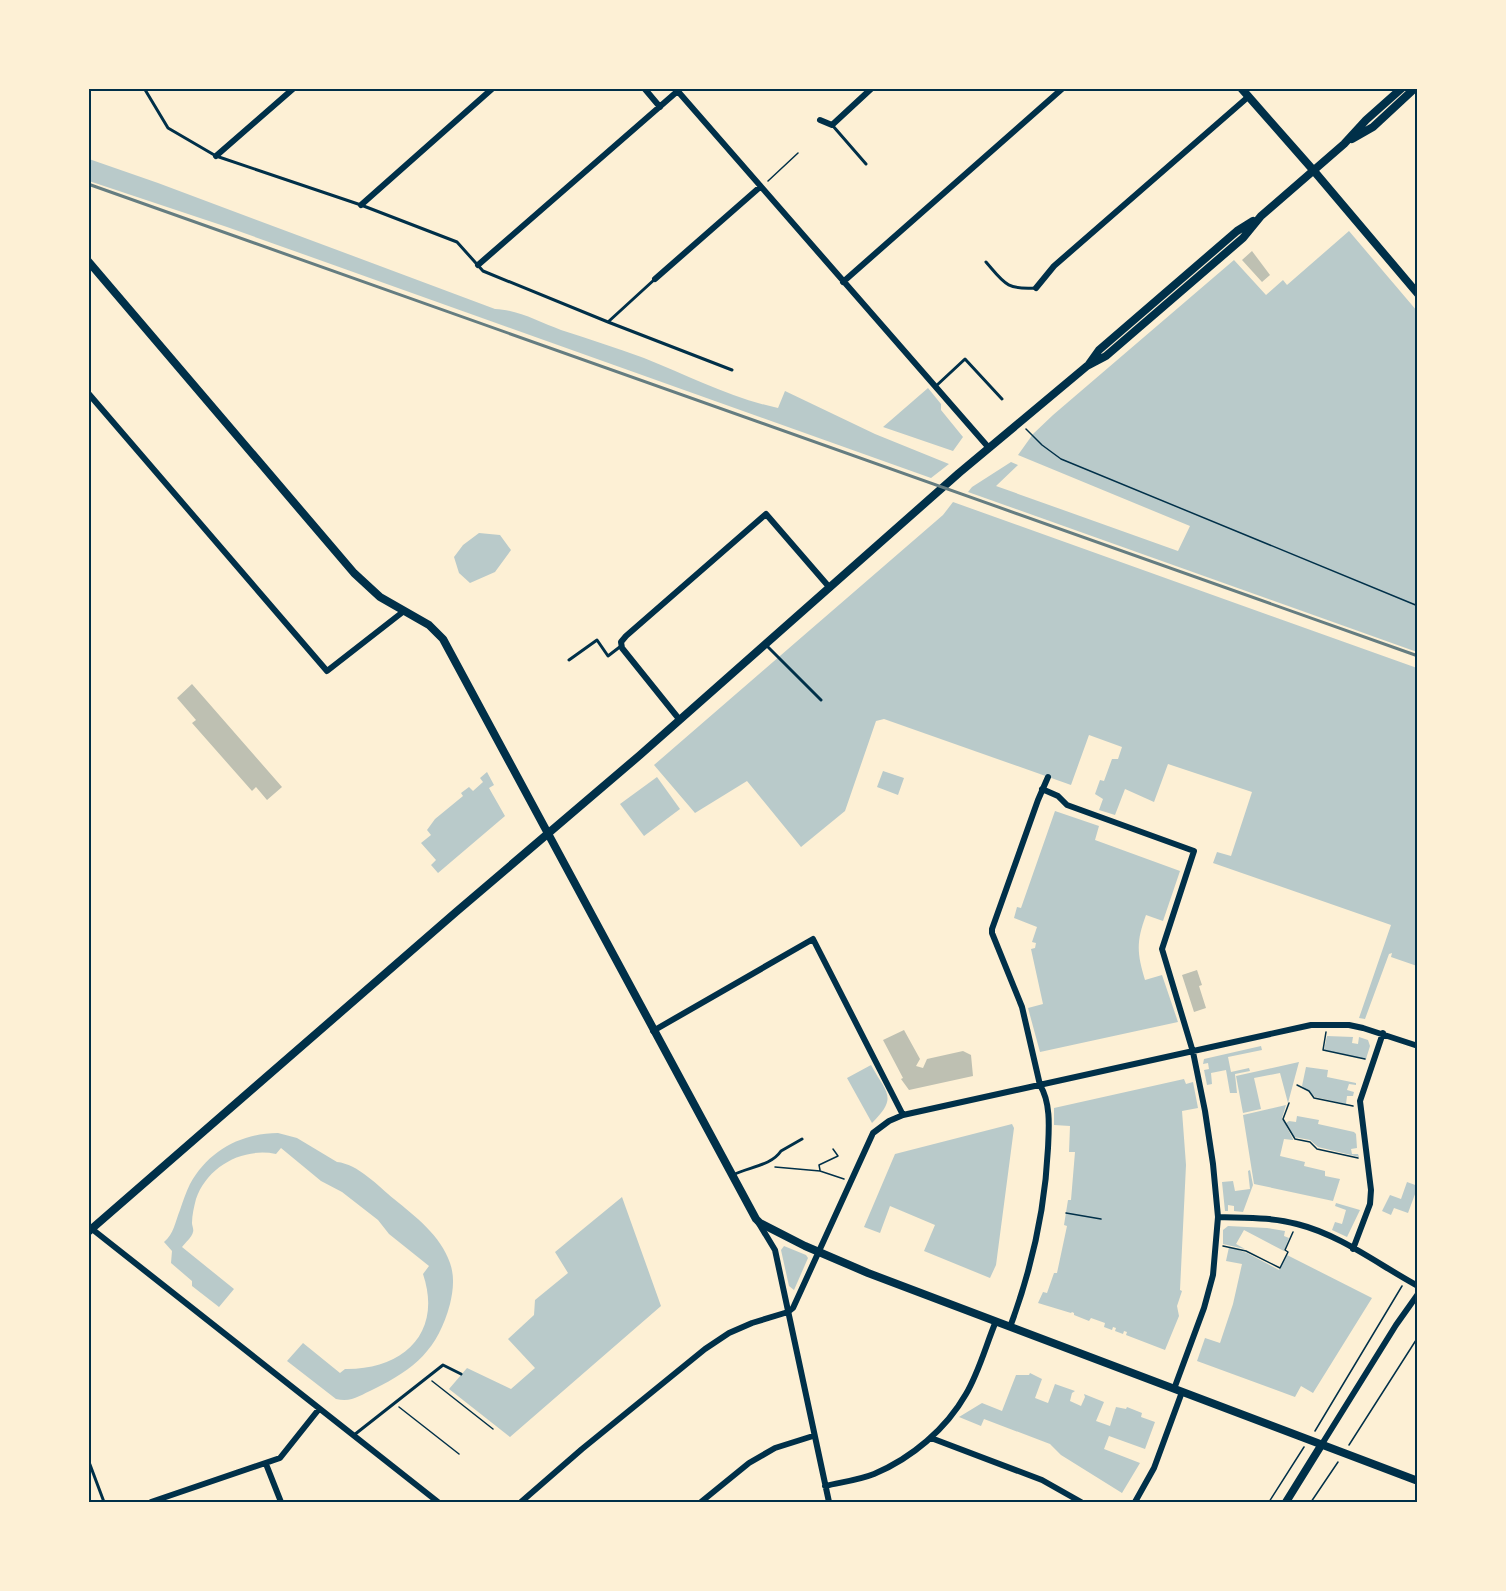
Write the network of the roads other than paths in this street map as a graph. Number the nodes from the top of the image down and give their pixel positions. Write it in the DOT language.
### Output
graph roads {
  1 [pos="144,88"];
  2 [pos="294,88"];
  3 [pos="493,88"];
  4 [pos="644,88"];
  5 [pos="872,88"];
  6 [pos="1063,88"];
  7 [pos="1241,88"];
  8 [pos="1402,88"];
  9 [pos="1415,88"];
  10 [pos="678,89"];
  11 [pos="1248,97"];
  12 [pos="660,106"];
  13 [pos="820,120"];
  14 [pos="831,125"];
  15 [pos="1344,144"];
  16 [pos="216,156"];
  17 [pos="866,164"];
  18 [pos="1314,171"];
  19 [pos="760,188"];
  20 [pos="360,206"];
  21 [pos="88,261"];
  22 [pos="986,262"];
  23 [pos="478,266"];
  24 [pos="656,279"];
  25 [pos="843,282"];
  26 [pos="1036,288"];
  27 [pos="1418,294"];
  28 [pos="608,322"];
  29 [pos="732,370"];
  30 [pos="935,387"];
  31 [pos="88,393"];
  32 [pos="1002,399"];
  33 [pos="989,448"];
  34 [pos="830,588"];
  35 [pos="404,611"];
  36 [pos="765,645"];
  37 [pos="621,646"];
  38 [pos="569,660"];
  39 [pos="821,700"];
  40 [pos="679,719"];
  41 [pos="1048,777"];
  42 [pos="1042,789"];
  43 [pos="547,832"];
  44 [pos="653,1030"];
  45 [pos="1383,1033"];
  46 [pos="1418,1046"];
  47 [pos="1193,1052"];
  48 [pos="1040,1085"];
  49 [pos="903,1114"];
  50 [pos="802,1139"];
  51 [pos="734,1175"];
  52 [pos="1218,1217"];
  53 [pos="756,1219"];
  54 [pos="90,1230"];
  55 [pos="1353,1249"];
  56 [pos="818,1252"];
  57 [pos="1418,1286"];
  58 [pos="1418,1294"];
  59 [pos="788,1312"];
  60 [pos="996,1321"];
  61 [pos="1010,1327"];
  62 [pos="461,1374"];
  63 [pos="1174,1389"];
  64 [pos="1182,1392"];
  65 [pos="319,1409"];
  66 [pos="353,1436"];
  67 [pos="813,1436"];
  68 [pos="931,1438"];
  69 [pos="1322,1444"];
  70 [pos="89,1462"];
  71 [pos="266,1464"];
  72 [pos="1418,1481"];
  73 [pos="825,1486"];
  74 [pos="152,1502"];
  75 [pos="104,1503"];
  76 [pos="281,1503"];
  77 [pos="438,1503"];
  78 [pos="521,1503"];
  79 [pos="701,1503"];
  80 [pos="829,1503"];
  81 [pos="1081,1503"];
  82 [pos="1135,1503"];
  83 [pos="1286,1503"];
  1 -- 16 [label="lane"];
  2 -- 16 [label="street"];
  3 -- 20 [label="street"];
  4 -- 12 [label="street"];
  5 -- 14 [label="street"];
  6 -- 25 [label="street"];
  7 -- 11 [label="street"];
  8 -- 15 [label="main road"];
  9 -- 15 [label="main road"];
  10 -- 12 [label="street"];
  10 -- 19 [label="street"];
  11 -- 18 [label="street"];
  11 -- 26 [label="street"];
  12 -- 23 [label="street"];
  13 -- 14 [label="street"];
  14 -- 17 [label="lane"];
  15 -- 18 [label="main road"];
  16 -- 20 [label="lane"];
  18 -- 27 [label="street"];
  18 -- 33 [label="main road"];
  19 -- 24 [label="street"];
  19 -- 25 [label="street"];
  20 -- 23 [label="lane"];
  21 -- 35 [label="street"];
  22 -- 26 [label="lane"];
  23 -- 28 [label="lane"];
  24 -- 28 [label="lane"];
  25 -- 30 [label="street"];
  28 -- 29 [label="lane"];
  30 -- 32 [label="lane"];
  30 -- 33 [label="street"];
  31 -- 35 [label="street"];
  33 -- 34 [label="main road"];
  34 -- 36 [label="main road"];
  34 -- 37 [label="street"];
  35 -- 43 [label="street"];
  36 -- 39 [label="lane"];
  36 -- 40 [label="main road"];
  37 -- 38 [label="lane"];
  37 -- 40 [label="street"];
  40 -- 43 [label="main road"];
  41 -- 42 [label="street"];
  42 -- 47 [label="street"];
  42 -- 48 [label="street"];
  43 -- 44 [label="street"];
  43 -- 54 [label="main road"];
  44 -- 49 [label="street"];
  44 -- 51 [label="street"];
  45 -- 46 [label="street"];
  45 -- 47 [label="street"];
  45 -- 55 [label="street"];
  47 -- 48 [label="street"];
  47 -- 52 [label="street"];
  48 -- 49 [label="street"];
  48 -- 61 [label="street"];
  49 -- 56 [label="street"];
  50 -- 51 [label="lane"];
  51 -- 53 [label="street"];
  52 -- 55 [label="street"];
  52 -- 63 [label="street"];
  53 -- 56 [label="street"];
  53 -- 59 [label="street"];
  54 -- 65 [label="street"];
  55 -- 57 [label="street"];
  56 -- 59 [label="street"];
  56 -- 60 [label="street"];
  58 -- 69 [label="street"];
  59 -- 67 [label="street"];
  59 -- 78 [label="street"];
  60 -- 61 [label="street"];
  60 -- 68 [label="street"];
  61 -- 63 [label="street"];
  62 -- 66 [label="lane"];
  63 -- 64 [label="street"];
  64 -- 69 [label="street"];
  64 -- 82 [label="street"];
  65 -- 66 [label="street"];
  65 -- 71 [label="street"];
  66 -- 77 [label="street"];
  67 -- 73 [label="street"];
  67 -- 79 [label="street"];
  68 -- 73 [label="street"];
  68 -- 81 [label="street"];
  69 -- 72 [label="street"];
  69 -- 83 [label="street"];
  70 -- 75 [label="lane"];
  71 -- 74 [label="street"];
  71 -- 76 [label="street"];
  73 -- 80 [label="street"];
}
